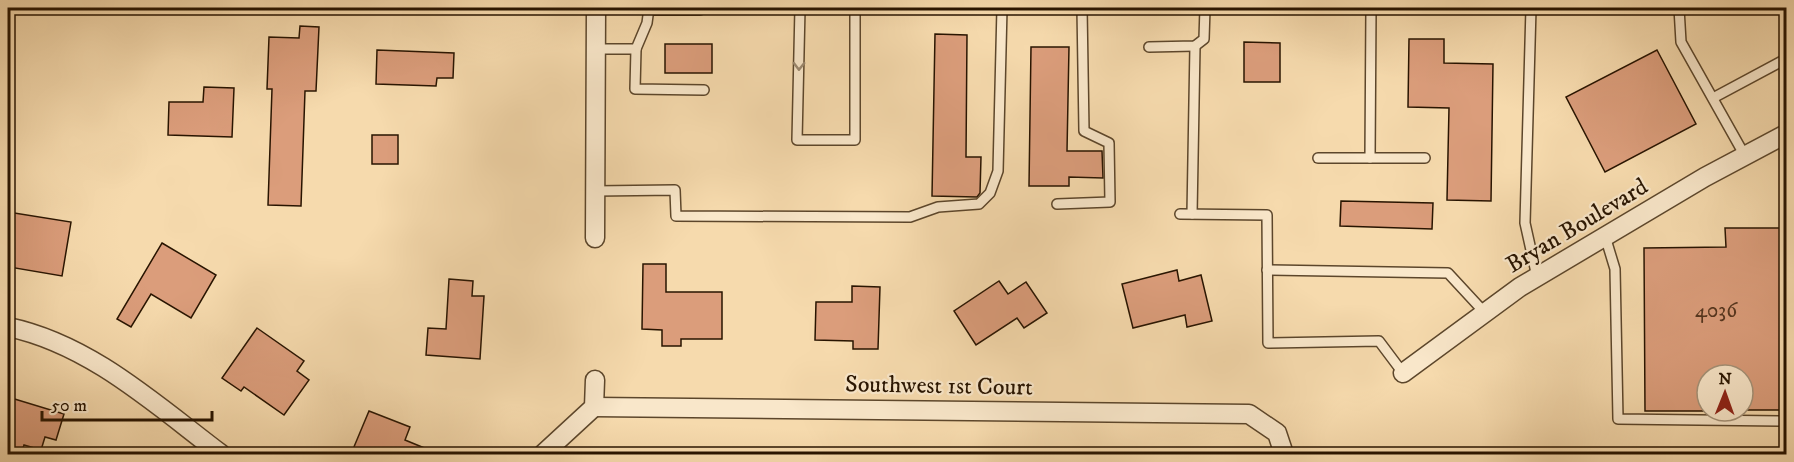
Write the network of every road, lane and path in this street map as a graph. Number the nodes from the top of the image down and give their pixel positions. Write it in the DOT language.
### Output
graph roads {
  1 [pos="596,8"];
  2 [pos="700,8"];
  3 [pos="800,8"];
  4 [pos="855,8"];
  5 [pos="1002,8"];
  6 [pos="1082,8"];
  7 [pos="1205,8"];
  8 [pos="1371,8"];
  9 [pos="1531,8"];
  10 [pos="1679,8"];
  11 [pos="648,9"];
  12 [pos="1195,46"];
  13 [pos="1149,47"];
  14 [pos="596,49"];
  15 [pos="636,49"];
  16 [pos="1784,60"];
  17 [pos="704,90"];
  18 [pos="1713,98"];
  19 [pos="1786,134"];
  20 [pos="1745,156"];
  21 [pos="1318,158"];
  22 [pos="1370,158"];
  23 [pos="1425,158"];
  24 [pos="595,191"];
  25 [pos="1057,204"];
  26 [pos="1180,213"];
  27 [pos="1192,214"];
  28 [pos="1605,236"];
  29 [pos="595,238"];
  30 [pos="1268,270"];
  31 [pos="1537,277"];
  32 [pos="1485,313"];
  33 [pos="8,327"];
  34 [pos="1403,373"];
  35 [pos="595,380"];
  36 [pos="594,407"];
  37 [pos="1786,421"];
  38 [pos="221,454"];
  39 [pos="543,454"];
  40 [pos="1284,454"];
  1 -- 14 [label="street"];
  2 -- 11 [label="lane"];
  3 -- 4 [label="lane, one-way"];
  5 -- 24 [label="lane"];
  6 -- 25 [label="lane"];
  7 -- 12 [label="lane"];
  8 -- 22 [label="lane"];
  9 -- 31 [label="lane"];
  10 -- 18 [label="lane"];
  11 -- 15 [label="lane"];
  12 -- 13 [label="lane"];
  12 -- 27 [label="lane"];
  14 -- 15 [label="lane"];
  14 -- 24 [label="street"];
  15 -- 17 [label="lane"];
  16 -- 18 [label="lane"];
  18 -- 20 [label="lane"];
  19 -- 20 [label="street, Bryan Boulevard"];
  20 -- 28 [label="street, Bryan Boulevard"];
  21 -- 22 [label="lane"];
  22 -- 23 [label="lane"];
  24 -- 29 [label="street"];
  26 -- 27 [label="lane"];
  27 -- 30 [label="lane"];
  28 -- 31 [label="street, Bryan Boulevard"];
  28 -- 37 [label="lane"];
  30 -- 32 [label="lane"];
  30 -- 34 [label="lane"];
  31 -- 32 [label="street, Bryan Boulevard"];
  32 -- 34 [label="street, Bryan Boulevard"];
  33 -- 38 [label="street"];
  35 -- 36 [label="street"];
  36 -- 39 [label="street"];
  36 -- 40 [label="street, Southwest 1st Court"];
}
